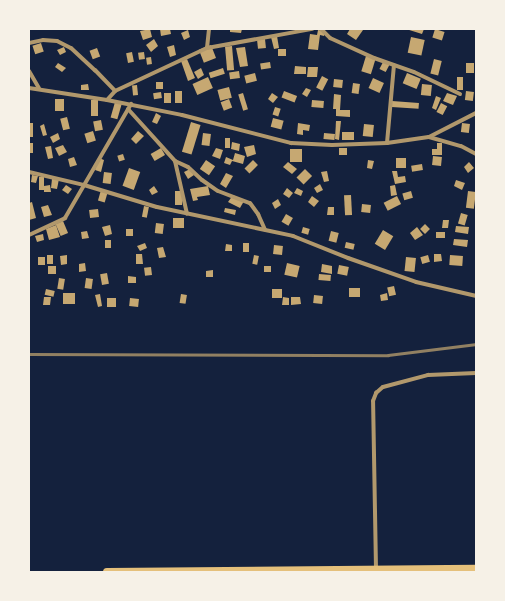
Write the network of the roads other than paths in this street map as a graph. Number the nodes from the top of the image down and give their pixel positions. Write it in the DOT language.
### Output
graph roads {
  1 [pos="210,29"];
  2 [pos="312,29"];
  3 [pos="321,29"];
  4 [pos="29,43"];
  5 [pos="207,48"];
  6 [pos="394,65"];
  7 [pos="29,71"];
  8 [pos="29,88"];
  9 [pos="39,88"];
  10 [pos="115,91"];
  11 [pos="460,94"];
  12 [pos="107,100"];
  13 [pos="130,107"];
  14 [pos="476,113"];
  15 [pos="429,137"];
  16 [pos="387,143"];
  17 [pos="476,154"];
  18 [pos="175,161"];
  19 [pos="29,172"];
  20 [pos="84,185"];
  21 [pos="187,214"];
  22 [pos="265,230"];
  23 [pos="29,235"];
  24 [pos="475,294"];
  25 [pos="476,373"];
  26 [pos="376,569"];
  27 [pos="476,569"];
  28 [pos="434,571"];
  29 [pos="107,572"];
  30 [pos="154,572"];
  1 -- 5 [label="street"];
  2 -- 5 [label="street"];
  3 -- 6 [label="street"];
  4 -- 10 [label="street"];
  5 -- 10 [label="street"];
  6 -- 11 [label="street"];
  6 -- 16 [label="street"];
  7 -- 9 [label="street"];
  8 -- 9 [label="street"];
  9 -- 12 [label="street"];
  10 -- 12 [label="street"];
  12 -- 13 [label="street"];
  13 -- 16 [label="street"];
  13 -- 18 [label="street"];
  13 -- 20 [label="street"];
  14 -- 15 [label="street"];
  15 -- 16 [label="street"];
  15 -- 17 [label="street"];
  18 -- 21 [label="street"];
  18 -- 22 [label="street"];
  19 -- 20 [label="street"];
  20 -- 21 [label="street"];
  20 -- 23 [label="street"];
  21 -- 22 [label="street"];
  22 -- 24 [label="street"];
  25 -- 26 [label="street"];
  26 -- 28 [label="highway"];
  26 -- 30 [label="highway"];
  27 -- 28 [label="highway"];
  29 -- 30 [label="highway"];
}
